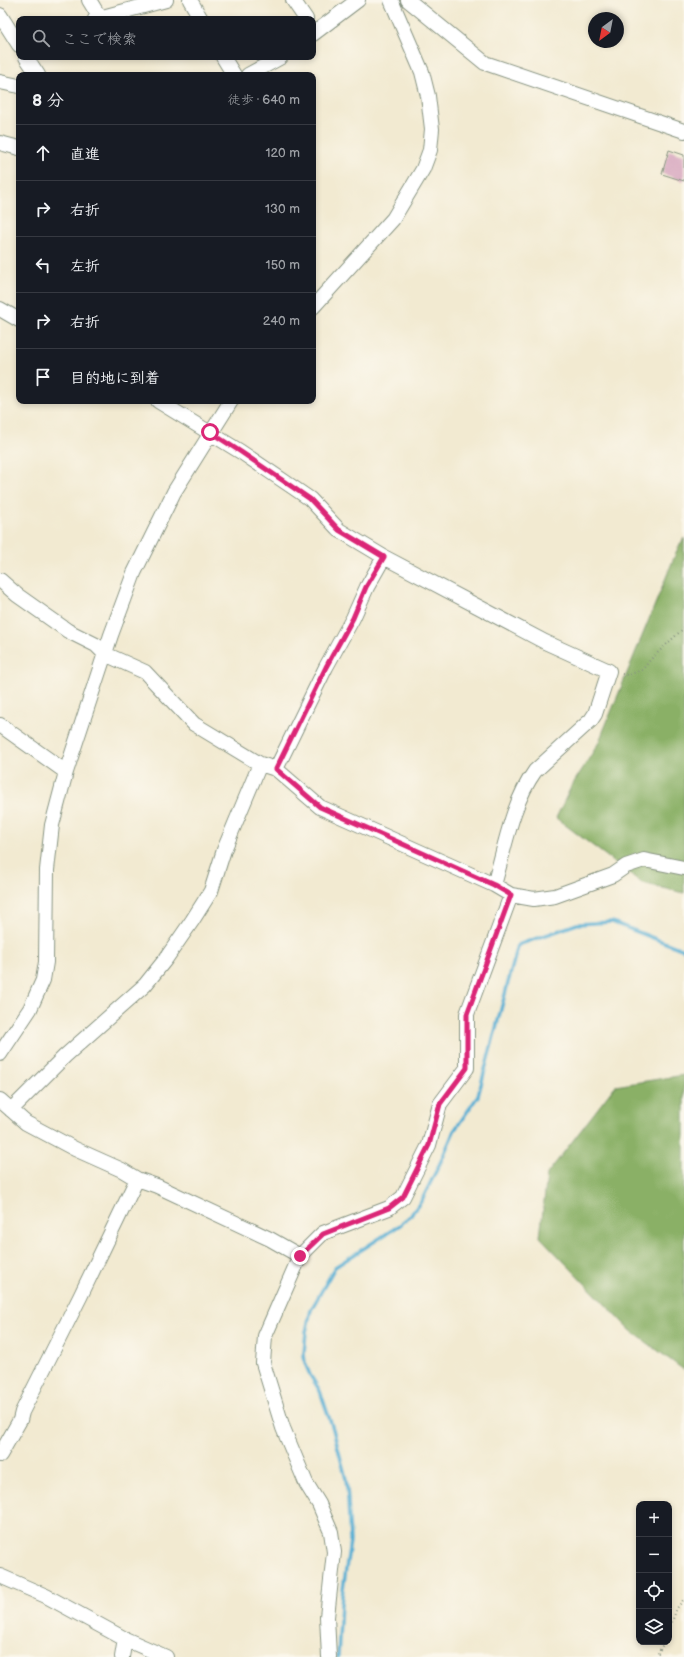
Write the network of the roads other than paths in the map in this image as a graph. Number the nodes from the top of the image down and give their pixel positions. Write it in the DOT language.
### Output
graph roads {
  1 [pos="89,0"];
  2 [pos="166,0"];
  3 [pos="190,0"];
  4 [pos="293,0"];
  5 [pos="358,0"];
  6 [pos="391,0"];
  7 [pos="408,0"];
  8 [pos="0,15"];
  9 [pos="97,16"];
  10 [pos="106,16"];
  11 [pos="199,16"];
  12 [pos="304,16"];
  13 [pos="316,31"];
  14 [pos="16,38"];
  15 [pos="28,60"];
  16 [pos="225,60"];
  17 [pos="276,60"];
  18 [pos="36,72"];
  19 [pos="232,72"];
  20 [pos="254,72"];
  21 [pos="0,82"];
  22 [pos="16,85"];
  23 [pos="684,131"];
  24 [pos="0,143"];
  25 [pos="16,147"];
  26 [pos="316,304"];
  27 [pos="0,309"];
  28 [pos="16,318"];
  29 [pos="163,404"];
  30 [pos="229,404"];
  31 [pos="210,432"];
  32 [pos="384,557"];
  33 [pos="0,580"];
  34 [pos="105,654"];
  35 [pos="0,725"];
  36 [pos="260,764"];
  37 [pos="276,769"];
  38 [pos="66,772"];
  39 [pos="684,868"];
  40 [pos="494,885"];
  41 [pos="511,895"];
  42 [pos="0,1054"];
  43 [pos="0,1100"];
  44 [pos="11,1110"];
  45 [pos="137,1179"];
  46 [pos="300,1256"];
  47 [pos="0,1455"];
  48 [pos="0,1576"];
  49 [pos="125,1639"];
  50 [pos="122,1657"];
  51 [pos="166,1657"];
  52 [pos="329,1657"];
  1 -- 9 [label="street"];
  2 -- 10 [label="street"];
  3 -- 11 [label="street"];
  4 -- 12 [label="street"];
  5 -- 13 [label="street"];
  6 -- 26 [label="street"];
  7 -- 23 [label="street"];
  8 -- 14 [label="street"];
  15 -- 18 [label="street"];
  16 -- 19 [label="street"];
  17 -- 20 [label="street"];
  21 -- 22 [label="street"];
  24 -- 25 [label="street"];
  27 -- 28 [label="street"];
  29 -- 31 [label="street"];
  30 -- 31 [label="street"];
  31 -- 32 [label="street"];
  31 -- 34 [label="street"];
  32 -- 37 [label="street"];
  32 -- 40 [label="street"];
  33 -- 34 [label="street"];
  34 -- 36 [label="street"];
  34 -- 38 [label="street"];
  35 -- 38 [label="street"];
  36 -- 37 [label="street"];
  36 -- 44 [label="street"];
  37 -- 40 [label="street"];
  38 -- 42 [label="street"];
  39 -- 41 [label="street"];
  40 -- 41 [label="street"];
  41 -- 46 [label="street"];
  43 -- 44 [label="street"];
  44 -- 45 [label="street"];
  45 -- 46 [label="street"];
  45 -- 47 [label="street"];
  46 -- 52 [label="street"];
  48 -- 49 [label="street"];
  49 -- 50 [label="street"];
  49 -- 51 [label="street"];
}
